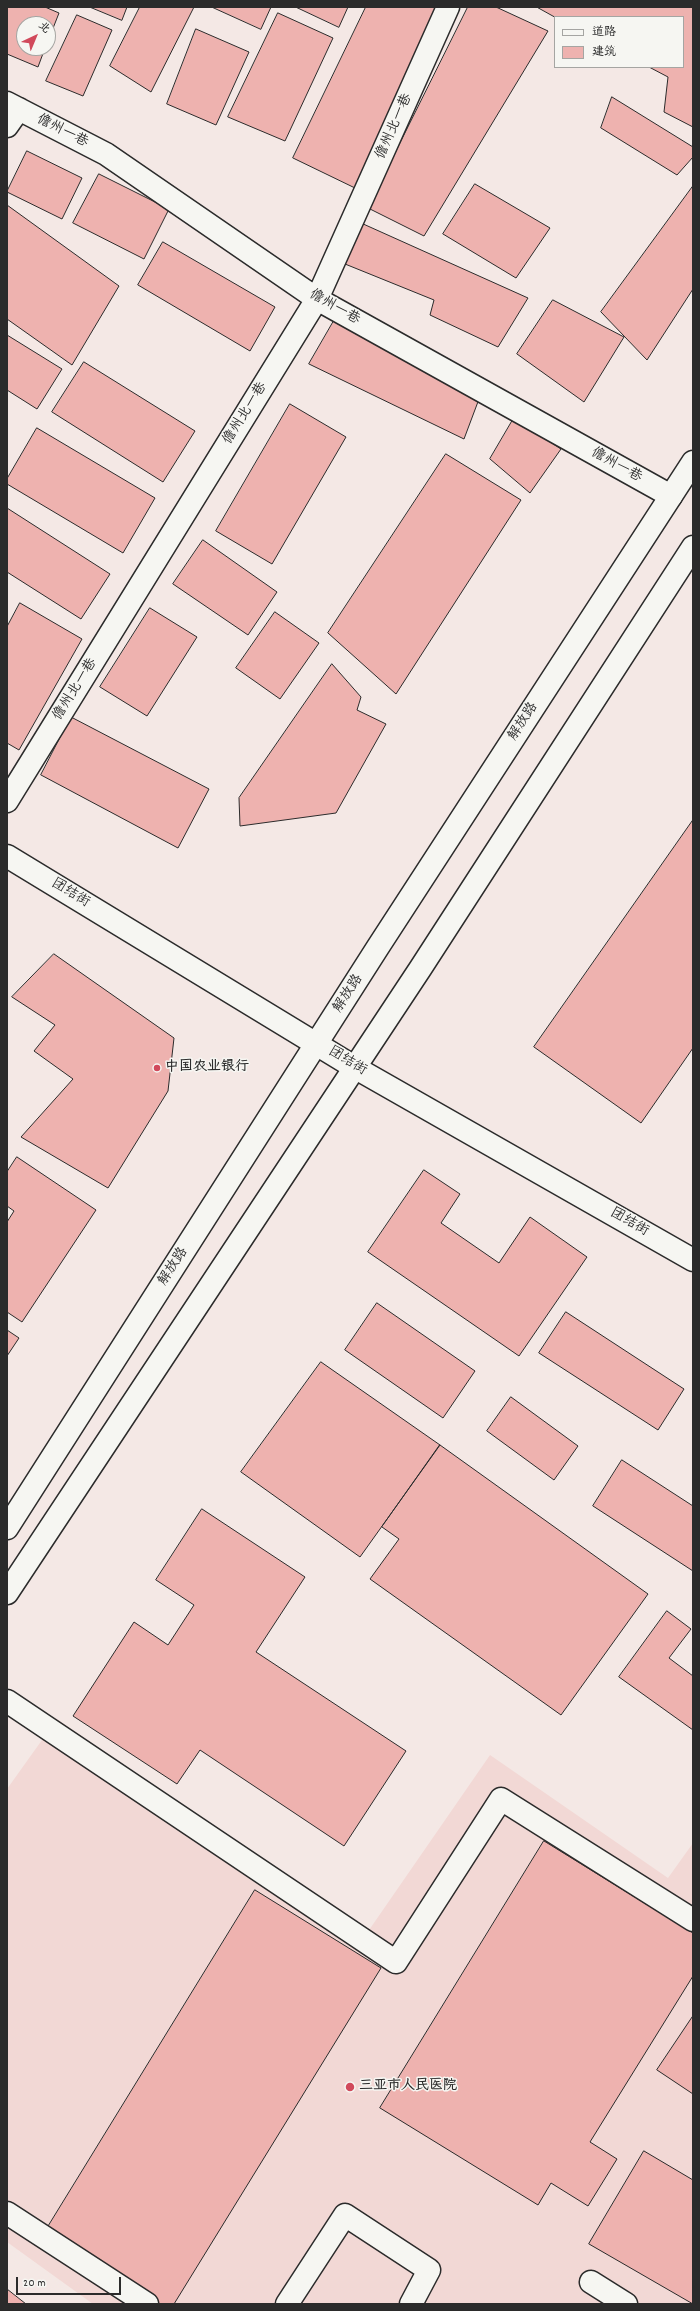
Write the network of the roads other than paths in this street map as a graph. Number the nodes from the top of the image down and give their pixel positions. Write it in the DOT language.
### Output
graph roads {
  1 [pos="448,7"];
  2 [pos="11,113"];
  3 [pos="317,299"];
  4 [pos="693,462"];
  5 [pos="670,496"];
  6 [pos="693,547"];
  7 [pos="7,801"];
  8 [pos="7,856"];
  9 [pos="317,1044"];
  10 [pos="354,1067"];
  11 [pos="693,1260"];
  12 [pos="7,1528"];
  13 [pos="7,1593"];
  14 [pos="7,1701"];
  15 [pos="693,1920"];
  16 [pos="7,2213"];
  17 [pos="591,2282"];
  18 [pos="146,2304"];
  19 [pos="287,2304"];
  20 [pos="411,2304"];
  21 [pos="626,2304"];
  1 -- 3 [label="main road, 儋州北一巷"];
  2 -- 3 [label="main road, 儋州一巷"];
  3 -- 5 [label="main road, 儋州一巷"];
  3 -- 7 [label="main road, 儋州北一巷"];
  4 -- 5 [label="main road, 解放路"];
  5 -- 9 [label="main road, 解放路"];
  6 -- 10 [label="main road"];
  8 -- 9 [label="main road, 团结街"];
  9 -- 10 [label="main road, 团结街"];
  9 -- 12 [label="main road, 解放路"];
  10 -- 11 [label="main road, 团结街"];
  10 -- 13 [label="main road"];
  14 -- 15 [label="main road"];
  16 -- 18 [label="main road"];
  17 -- 21 [label="main road"];
  19 -- 20 [label="main road"];
}
